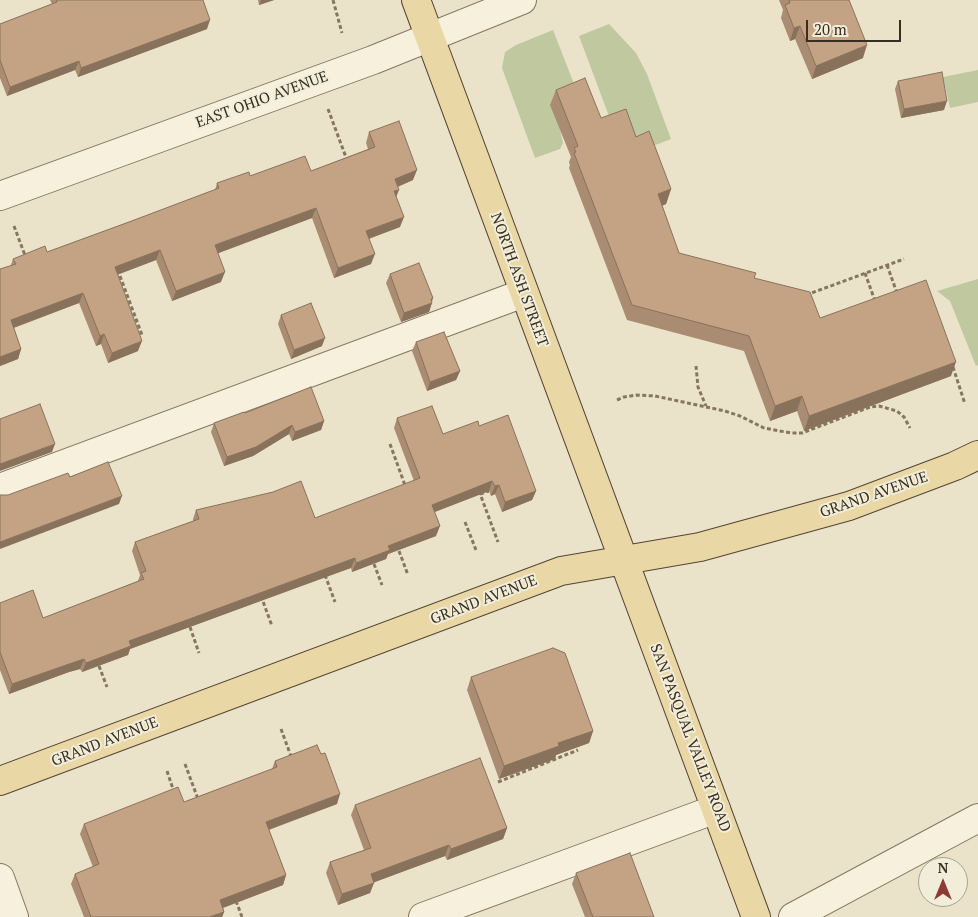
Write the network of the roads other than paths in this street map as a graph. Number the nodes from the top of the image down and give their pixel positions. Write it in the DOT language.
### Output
graph roads {
  1 [pos="416,0"];
  2 [pos="522,0"];
  3 [pos="429,37"];
  4 [pos="0,196"];
  5 [pos="524,293"];
  6 [pos="978,455"];
  7 [pos="0,488"];
  8 [pos="624,560"];
  9 [pos="0,781"];
  10 [pos="716,809"];
  11 [pos="978,818"];
  12 [pos="0,878"];
  13 [pos="14,917"];
  14 [pos="423,917"];
  15 [pos="756,917"];
  16 [pos="793,917"];
  1 -- 3 [label="main road, NORTH ASH STREET"];
  2 -- 3 [label="street, EAST OHIO AVENUE"];
  3 -- 4 [label="street, EAST OHIO AVENUE"];
  3 -- 5 [label="main road, NORTH ASH STREET"];
  5 -- 7 [label="street"];
  5 -- 8 [label="main road, NORTH ASH STREET"];
  6 -- 8 [label="main road, GRAND AVENUE"];
  8 -- 9 [label="main road, GRAND AVENUE"];
  8 -- 10 [label="main road, SAN PASQUAL VALLEY ROAD"];
  10 -- 14 [label="street"];
  10 -- 15 [label="main road, SAN PASQUAL VALLEY ROAD"];
  11 -- 16 [label="street"];
  12 -- 13 [label="street"];
}
